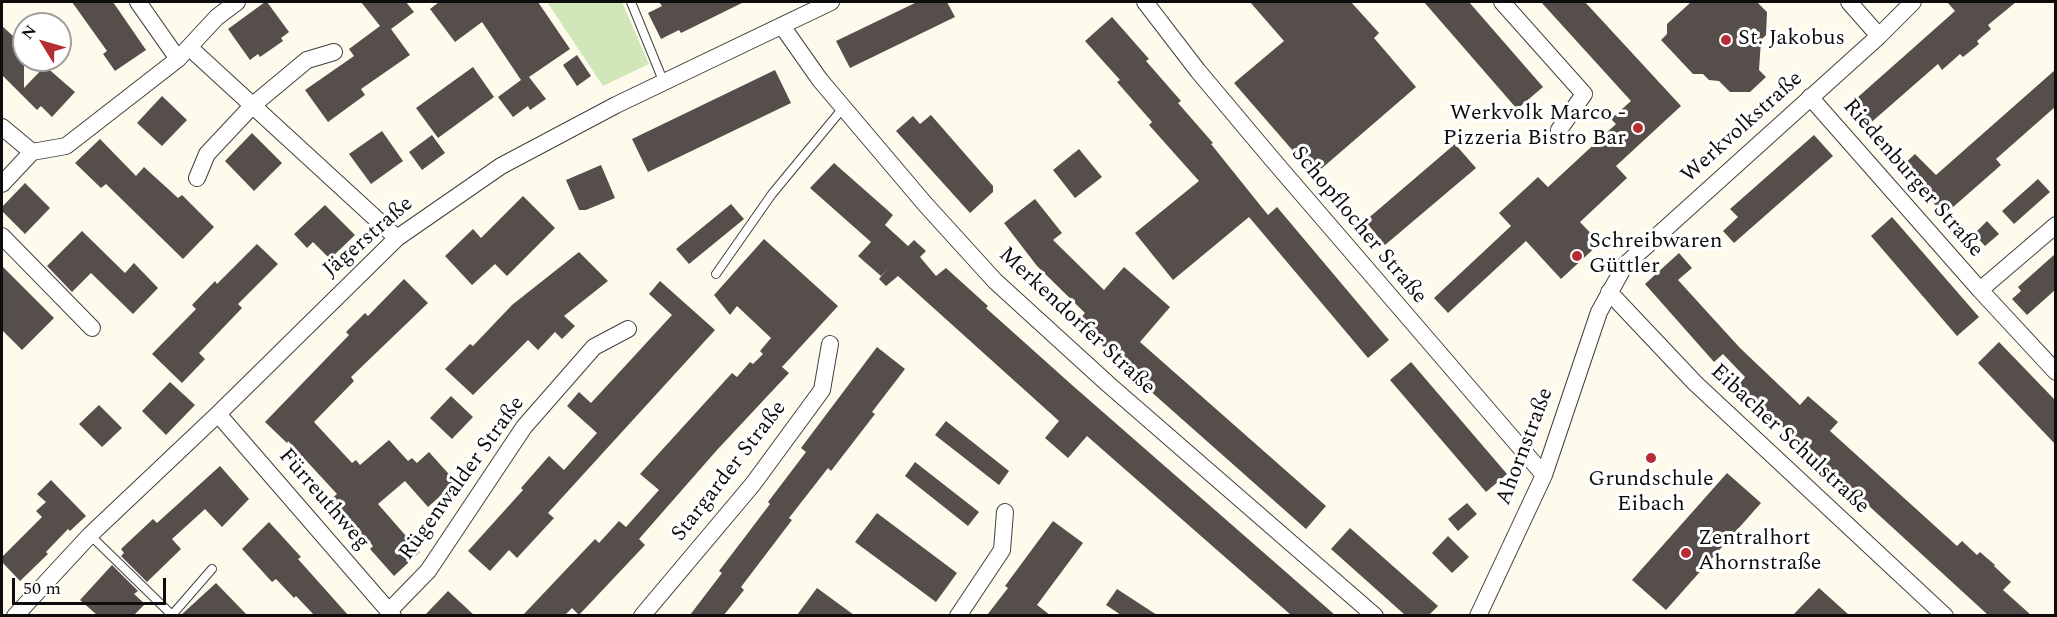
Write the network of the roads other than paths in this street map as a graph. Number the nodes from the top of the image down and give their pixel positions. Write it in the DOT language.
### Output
graph roads {
  1 [pos="138,2"];
  2 [pos="237,2"];
  3 [pos="631,2"];
  4 [pos="831,2"];
  5 [pos="1145,2"];
  6 [pos="1502,2"];
  7 [pos="1849,2"];
  8 [pos="1913,2"];
  9 [pos="782,26"];
  10 [pos="1879,36"];
  11 [pos="334,52"];
  12 [pos="184,54"];
  13 [pos="664,83"];
  14 [pos="1810,97"];
  15 [pos="253,105"];
  16 [pos="843,108"];
  17 [pos="2,127"];
  18 [pos="1559,130"];
  19 [pos="32,152"];
  20 [pos="197,178"];
  21 [pos="2,183"];
  22 [pos="2055,225"];
  23 [pos="2,236"];
  24 [pos="397,238"];
  25 [pos="716,274"];
  26 [pos="1980,290"];
  27 [pos="1609,292"];
  28 [pos="92,328"];
  29 [pos="628,329"];
  30 [pos="830,344"];
  31 [pos="2055,372"];
  32 [pos="218,414"];
  33 [pos="1544,475"];
  34 [pos="1005,512"];
  35 [pos="90,535"];
  36 [pos="212,569"];
  37 [pos="391,613"];
  38 [pos="15,615"];
  39 [pos="642,615"];
  40 [pos="958,615"];
  41 [pos="1375,615"];
  42 [pos="1478,615"];
  43 [pos="1945,615"];
  1 -- 12 [label="street"];
  2 -- 12 [label="street"];
  3 -- 13 [label="lane"];
  4 -- 9 [label="street, Jägerstraße"];
  5 -- 33 [label="street, Schopflocher Straße"];
  6 -- 18 [label="street"];
  7 -- 10 [label="street"];
  8 -- 10 [label="street, Werkvolkstraße"];
  9 -- 13 [label="street, Jägerstraße"];
  9 -- 16 [label="street, Merkendorfer Straße"];
  10 -- 14 [label="street, Werkvolkstraße"];
  11 -- 15 [label="street"];
  12 -- 15 [label="street"];
  12 -- 19 [label="street"];
  13 -- 24 [label="street, Jägerstraße"];
  14 -- 26 [label="street, Riedenburger Straße"];
  14 -- 27 [label="street, Werkvolkstraße"];
  15 -- 20 [label="street"];
  15 -- 24 [label="street"];
  16 -- 25 [label="lane"];
  16 -- 41 [label="street, Merkendorfer Straße"];
  17 -- 19 [label="street"];
  19 -- 21 [label="street"];
  22 -- 26 [label="street, Riedenburger Straße"];
  23 -- 28 [label="street"];
  24 -- 32 [label="street, Jägerstraße"];
  26 -- 31 [label="street, Riedenburger Straße"];
  27 -- 33 [label="street, Ahornstraße"];
  27 -- 43 [label="street, Eibacher Schulstraße"];
  29 -- 37 [label="street, Rügenwalder Straße"];
  30 -- 39 [label="street, Stargarder Straße"];
  32 -- 35 [label="street, Jägerstraße"];
  32 -- 37 [label="street, Fürreuthweg"];
  33 -- 42 [label="street, Ahornstraße"];
  34 -- 40 [label="street"];
  35 -- 36 [label="lane"];
  35 -- 38 [label="street, Jägerstraße"];
}
